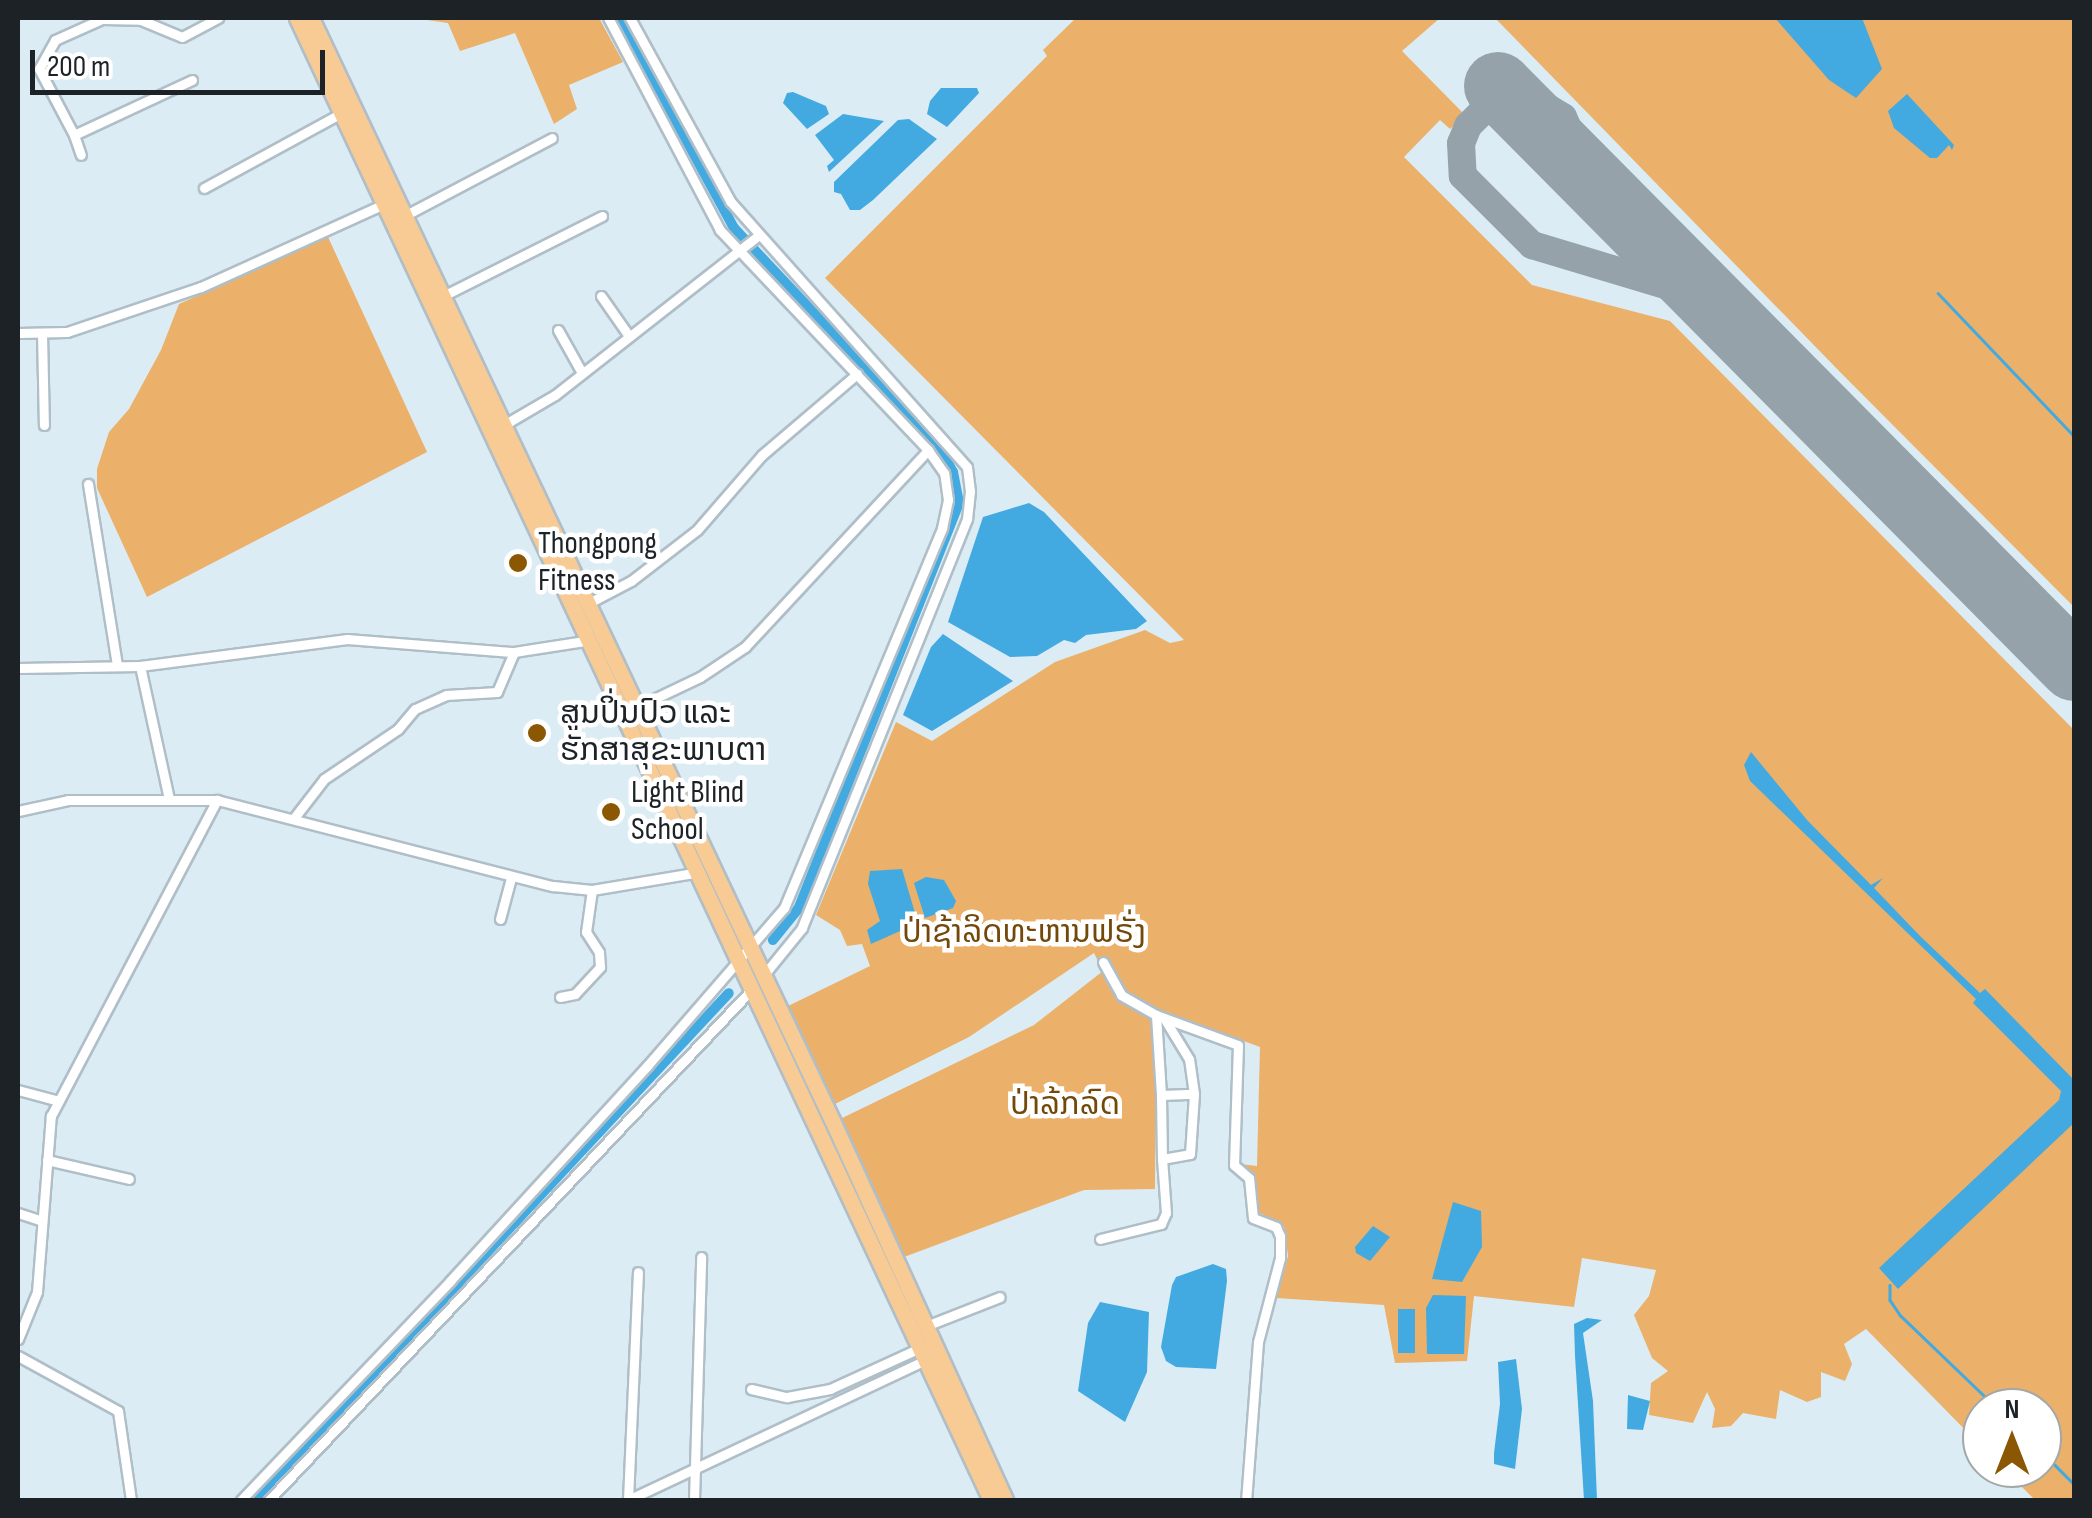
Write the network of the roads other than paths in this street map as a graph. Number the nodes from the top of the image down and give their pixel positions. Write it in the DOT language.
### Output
graph roads {
  1 [pos="218,18"];
  2 [pos="297,18"];
  3 [pos="311,18"];
  4 [pos="608,18"];
  5 [pos="630,18"];
  6 [pos="192,80"];
  7 [pos="340,114"];
  8 [pos="74,135"];
  9 [pos="552,138"];
  10 [pos="80,155"];
  11 [pos="204,188"];
  12 [pos="389,201"];
  13 [pos="602,216"];
  14 [pos="398,218"];
  15 [pos="756,237"];
  16 [pos="742,248"];
  17 [pos="442,296"];
  18 [pos="602,296"];
  19 [pos="558,330"];
  20 [pos="18,333"];
  21 [pos="42,333"];
  22 [pos="629,336"];
  23 [pos="582,373"];
  24 [pos="857,374"];
  25 [pos="44,425"];
  26 [pos="502,426"];
  27 [pos="928,450"];
  28 [pos="88,484"];
  29 [pos="580,608"];
  30 [pos="596,638"];
  31 [pos="514,652"];
  32 [pos="117,666"];
  33 [pos="140,666"];
  34 [pos="18,668"];
  35 [pos="637,707"];
  36 [pos="169,799"];
  37 [pos="217,800"];
  38 [pos="18,811"];
  39 [pos="294,818"];
  40 [pos="700,872"];
  41 [pos="511,878"];
  42 [pos="592,890"];
  43 [pos="500,919"];
  44 [pos="746,955"];
  45 [pos="1103,962"];
  46 [pos="758,982"];
  47 [pos="560,997"];
  48 [pos="1160,1016"];
  49 [pos="18,1090"];
  50 [pos="1161,1094"];
  51 [pos="1194,1094"];
  52 [pos="59,1101"];
  53 [pos="1162,1159"];
  54 [pos="47,1160"];
  55 [pos="129,1179"];
  56 [pos="18,1213"];
  57 [pos="42,1221"];
  58 [pos="1100,1239"];
  59 [pos="701,1257"];
  60 [pos="638,1272"];
  61 [pos="1000,1297"];
  62 [pos="926,1326"];
  63 [pos="18,1339"];
  64 [pos="923,1354"];
  65 [pos="18,1356"];
  66 [pos="751,1389"];
  67 [pos="696,1471"];
  68 [pos="131,1500"];
  69 [pos="241,1500"];
  70 [pos="269,1500"];
  71 [pos="628,1500"];
  72 [pos="694,1500"];
  73 [pos="991,1500"];
  74 [pos="1006,1500"];
  75 [pos="1246,1500"];
  1 -- 8 [label="street"];
  2 -- 7 [label="highway"];
  3 -- 12 [label="highway"];
  4 -- 16 [label="street"];
  5 -- 15 [label="street"];
  6 -- 8 [label="street"];
  7 -- 11 [label="street"];
  7 -- 12 [label="highway"];
  8 -- 10 [label="street"];
  9 -- 14 [label="street"];
  12 -- 14 [label="highway"];
  12 -- 21 [label="street"];
  13 -- 17 [label="street"];
  14 -- 17 [label="highway"];
  14 -- 29 [label="highway"];
  15 -- 16 [label="street"];
  15 -- 46 [label="street"];
  16 -- 22 [label="street"];
  16 -- 24 [label="street"];
  17 -- 26 [label="highway"];
  18 -- 22 [label="street"];
  19 -- 23 [label="street"];
  20 -- 21 [label="street"];
  21 -- 25 [label="street"];
  22 -- 23 [label="street"];
  23 -- 26 [label="street"];
  24 -- 27 [label="street"];
  24 -- 29 [label="street"];
  26 -- 29 [label="highway"];
  27 -- 35 [label="street"];
  27 -- 44 [label="street"];
  28 -- 32 [label="street"];
  29 -- 30 [label="highway"];
  30 -- 31 [label="street"];
  30 -- 35 [label="highway"];
  30 -- 40 [label="highway"];
  31 -- 33 [label="street"];
  31 -- 39 [label="street"];
  32 -- 33 [label="street"];
  32 -- 34 [label="street"];
  33 -- 36 [label="street"];
  35 -- 44 [label="highway"];
  36 -- 37 [label="street"];
  36 -- 38 [label="street"];
  37 -- 39 [label="street"];
  37 -- 52 [label="street"];
  39 -- 41 [label="street"];
  40 -- 42 [label="street"];
  40 -- 44 [label="highway"];
  41 -- 42 [label="street"];
  41 -- 43 [label="street"];
  42 -- 47 [label="street"];
  44 -- 46 [label="highway"];
  44 -- 69 [label="street"];
  45 -- 48 [label="street"];
  46 -- 62 [label="highway"];
  46 -- 64 [label="highway"];
  46 -- 70 [label="street"];
  48 -- 50 [label="street"];
  48 -- 51 [label="street"];
  48 -- 75 [label="street"];
  49 -- 52 [label="street"];
  50 -- 51 [label="street"];
  50 -- 53 [label="street"];
  51 -- 53 [label="street"];
  52 -- 54 [label="street"];
  53 -- 58 [label="street"];
  54 -- 55 [label="street"];
  54 -- 57 [label="street"];
  56 -- 57 [label="street"];
  57 -- 63 [label="street"];
  59 -- 67 [label="street"];
  60 -- 71 [label="street"];
  61 -- 62 [label="street"];
  62 -- 74 [label="highway"];
  64 -- 66 [label="street"];
  64 -- 67 [label="street"];
  64 -- 73 [label="highway"];
  65 -- 68 [label="street"];
  67 -- 71 [label="street"];
  67 -- 72 [label="street"];
}
